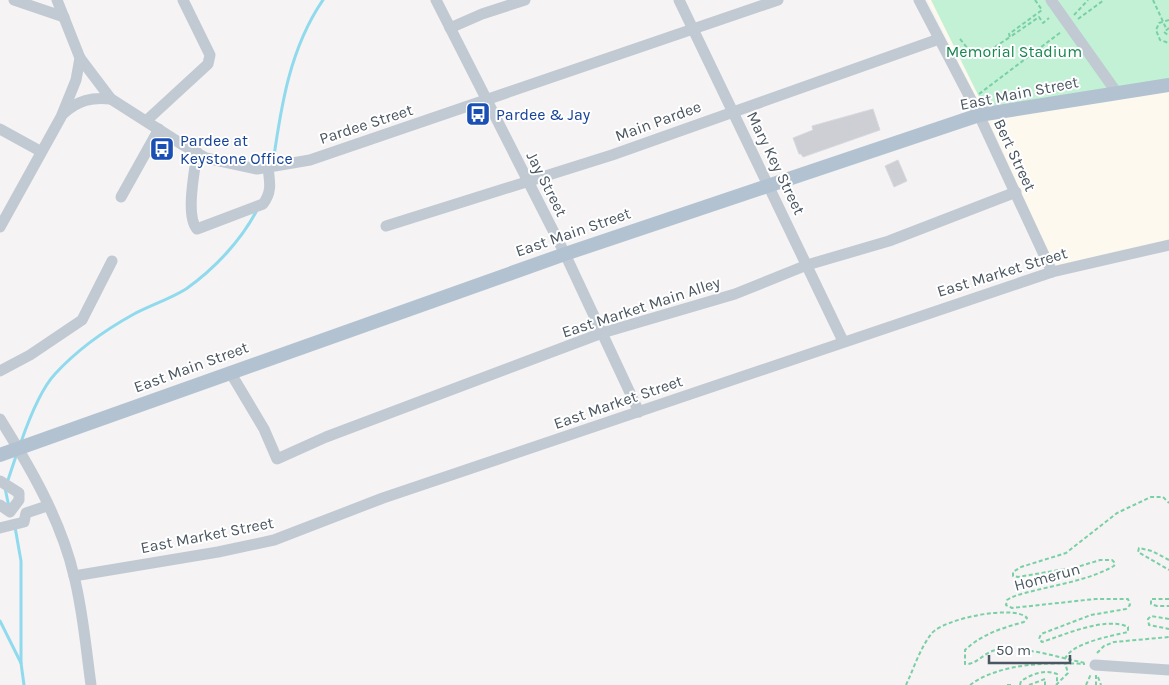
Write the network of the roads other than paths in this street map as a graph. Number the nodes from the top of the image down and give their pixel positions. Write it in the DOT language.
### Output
graph roads {
  1 [pos="14,0"];
  2 [pos="57,0"];
  3 [pos="183,0"];
  4 [pos="436,0"];
  5 [pos="525,0"];
  6 [pos="679,0"];
  7 [pos="778,0"];
  8 [pos="919,0"];
  9 [pos="1051,0"];
  10 [pos="64,17"];
  11 [pos="450,28"];
  12 [pos="693,29"];
  13 [pos="939,39"];
  14 [pos="80,58"];
  15 [pos="1169,85"];
  16 [pos="1117,93"];
  17 [pos="112,99"];
  18 [pos="486,101"];
  19 [pos="733,111"];
  20 [pos="979,115"];
  21 [pos="61,117"];
  22 [pos="146,121"];
  23 [pos="0,129"];
  24 [pos="159,129"];
  25 [pos="40,150"];
  26 [pos="197,152"];
  27 [pos="268,168"];
  28 [pos="527,181"];
  29 [pos="769,184"];
  30 [pos="1015,192"];
  31 [pos="121,197"];
  32 [pos="386,226"];
  33 [pos="0,227"];
  34 [pos="1169,245"];
  35 [pos="565,254"];
  36 [pos="112,262"];
  37 [pos="807,265"];
  38 [pos="1052,272"];
  39 [pos="602,333"];
  40 [pos="843,341"];
  41 [pos="0,371"];
  42 [pos="230,372"];
  43 [pos="639,412"];
  44 [pos="0,419"];
  45 [pos="19,449"];
  46 [pos="0,455"];
  47 [pos="0,481"];
  48 [pos="0,505"];
  49 [pos="15,505"];
  50 [pos="47,506"];
  51 [pos="26,513"];
  52 [pos="0,528"];
  53 [pos="74,576"];
  54 [pos="1095,665"];
  55 [pos="1169,670"];
  56 [pos="91,685"];
  1 -- 10 [label="street"];
  2 -- 10 [label="street, Pardee Street"];
  3 -- 22 [label="street"];
  4 -- 11 [label="street, Jay Street"];
  5 -- 11 [label="street"];
  6 -- 12 [label="street, Mary Key Street"];
  7 -- 12 [label="street, Pardee Street"];
  8 -- 13 [label="street, Bert Street"];
  9 -- 16 [label="street"];
  10 -- 14 [label="street, Pardee Street"];
  11 -- 18 [label="street, Jay Street"];
  12 -- 18 [label="street, Pardee Street"];
  12 -- 19 [label="street, Mary Key Street"];
  13 -- 19 [label="street, Main Pardee"];
  13 -- 20 [label="street, Bert Street"];
  14 -- 17 [label="street, Pardee Street"];
  14 -- 21 [label="street"];
  15 -- 16 [label="main road, East Main Street"];
  16 -- 20 [label="main road, East Main Street"];
  17 -- 21 [label="street"];
  17 -- 22 [label="street, Pardee Street"];
  18 -- 27 [label="street, Pardee Street"];
  18 -- 28 [label="street, Jay Street"];
  19 -- 28 [label="street, Main Pardee"];
  19 -- 29 [label="street, Mary Key Street"];
  20 -- 29 [label="main road, East Main Street"];
  20 -- 30 [label="street, Bert Street"];
  21 -- 25 [label="street"];
  22 -- 24 [label="street, Pardee Street"];
  23 -- 25 [label="street"];
  24 -- 26 [label="street, Pardee Street"];
  24 -- 31 [label="street"];
  25 -- 33 [label="street"];
  26 -- 27 [label="street, Pardee Street"];
  26 -- 27 [label="street"];
  28 -- 32 [label="street, Main Pardee"];
  28 -- 35 [label="street, Jay Street"];
  29 -- 35 [label="main road, East Main Street"];
  29 -- 37 [label="street, Mary Key Street"];
  30 -- 37 [label="street, East Market Main Alley"];
  30 -- 38 [label="street, Bert Street"];
  34 -- 38 [label="street, East Market Street"];
  35 -- 39 [label="street, Jay Street"];
  35 -- 42 [label="main road, East Main Street"];
  36 -- 41 [label="street"];
  37 -- 39 [label="street, East Market Main Alley"];
  37 -- 40 [label="street, Mary Key Street"];
  38 -- 40 [label="street, East Market Street"];
  39 -- 42 [label="street, East Market Main Alley"];
  39 -- 43 [label="street, Jay Street"];
  40 -- 43 [label="street, East Market Street"];
  42 -- 45 [label="main road, East Main Street"];
  43 -- 53 [label="street, East Market Street"];
  44 -- 45 [label="street"];
  45 -- 46 [label="main road, East Main Street"];
  45 -- 50 [label="street"];
  47 -- 49 [label="street"];
  48 -- 49 [label="street"];
  49 -- 51 [label="street"];
  50 -- 51 [label="street"];
  50 -- 53 [label="street"];
  51 -- 52 [label="street"];
  53 -- 56 [label="street"];
  54 -- 55 [label="street"];
}
